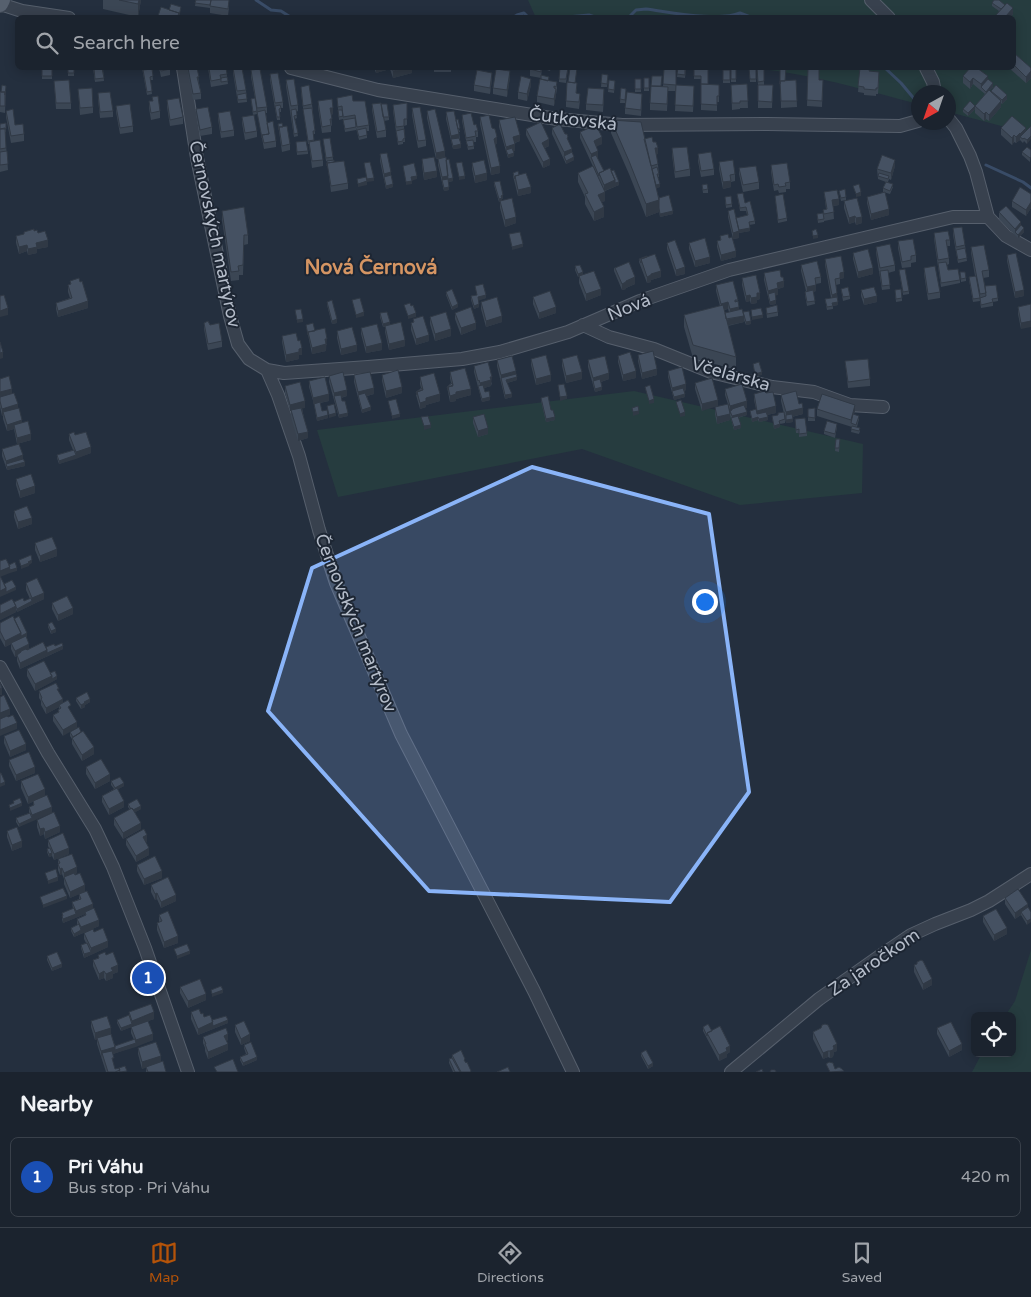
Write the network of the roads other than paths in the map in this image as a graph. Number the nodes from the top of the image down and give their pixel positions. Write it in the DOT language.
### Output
graph roads {
  1 [pos="2,0"];
  2 [pos="871,0"];
  3 [pos="0,4"];
  4 [pos="49,15"];
  5 [pos="886,15"];
  6 [pos="183,70"];
  7 [pos="299,70"];
  8 [pos="927,70"];
  9 [pos="934,85"];
  10 [pos="911,123"];
  11 [pos="956,128"];
  12 [pos="988,217"];
  13 [pos="1031,250"];
  14 [pos="583,325"];
  15 [pos="267,370"];
  16 [pos="883,407"];
  17 [pos="0,667"];
  18 [pos="1031,874"];
  19 [pos="188,1072"];
  20 [pos="573,1072"];
  21 [pos="731,1072"];
  1 -- 3 [label="main road"];
  2 -- 5 [label="street"];
  3 -- 4 [label="street"];
  6 -- 15 [label="street, Černovských martýrov"];
  7 -- 10 [label="street, Čutkovská"];
  8 -- 9 [label="street"];
  11 -- 12 [label="street"];
  12 -- 13 [label="street"];
  12 -- 14 [label="street, Nová"];
  14 -- 15 [label="street, Nová"];
  14 -- 16 [label="street, Včelárska"];
  15 -- 20 [label="street, Černovských martýrov"];
  17 -- 19 [label="street"];
  18 -- 21 [label="street, Za jaročkom"];
}
